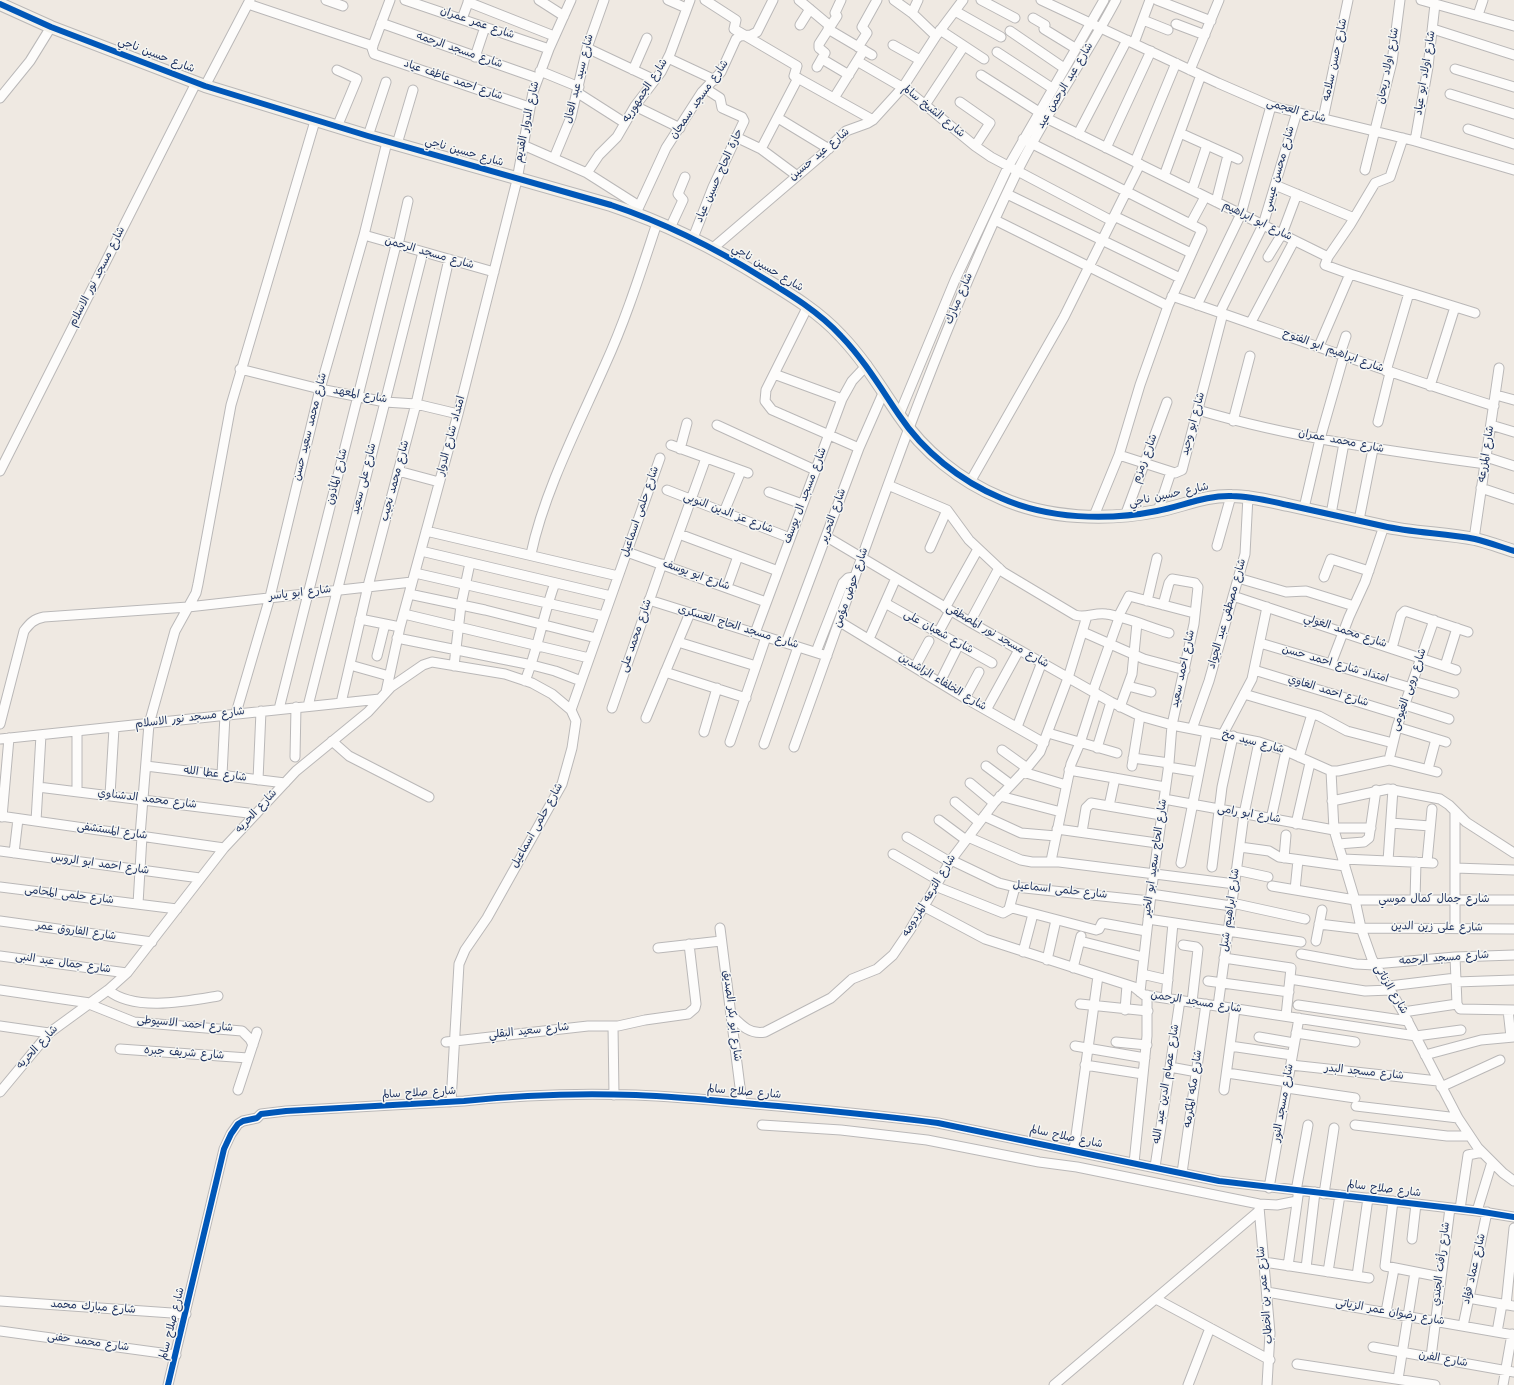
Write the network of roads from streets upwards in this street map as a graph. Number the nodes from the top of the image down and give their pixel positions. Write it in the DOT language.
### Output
graph roads {
  1 [pos="326,0"];
  2 [pos="390,0"];
  3 [pos="405,0"];
  4 [pos="539,0"];
  5 [pos="571,0"];
  6 [pos="604,0"];
  7 [pos="668,0"];
  8 [pos="705,0"];
  9 [pos="773,0"];
  10 [pos="799,0"];
  11 [pos="841,0"];
  12 [pos="877,0"];
  13 [pos="894,0"];
  14 [pos="918,0"];
  15 [pos="963,0"];
  16 [pos="981,0"];
  17 [pos="1041,0"];
  18 [pos="1104,0"];
  19 [pos="1116,0"];
  20 [pos="1150,0"];
  21 [pos="1157,0"];
  22 [pos="1218,0"];
  23 [pos="1348,0"];
  24 [pos="1400,0"];
  25 [pos="1421,0"];
  26 [pos="1483,0"];
  27 [pos="469,1"];
  28 [pos="249,2"];
  29 [pos="0,4"];
  30 [pos="688,4"];
  31 [pos="1436,4"];
  32 [pos="343,6"];
  33 [pos="810,9"];
  34 [pos="955,11"];
  35 [pos="912,13"];
  36 [pos="1478,15"];
  37 [pos="564,16"];
  38 [pos="1015,18"];
  39 [pos="1033,18"];
  40 [pos="462,19"];
  41 [pos="1143,20"];
  42 [pos="1210,21"];
  43 [pos="382,23"];
  44 [pos="1089,24"];
  45 [pos="1176,24"];
  46 [pos="800,25"];
  47 [pos="1514,26"];
  48 [pos="51,27"];
  49 [pos="485,27"];
  50 [pos="829,28"];
  51 [pos="1101,28"];
  52 [pos="1433,29"];
  53 [pos="1168,30"];
  54 [pos="1010,31"];
  55 [pos="938,33"];
  56 [pos="745,35"];
  57 [pos="1205,35"];
  58 [pos="554,36"];
  59 [pos="1000,37"];
  60 [pos="647,38"];
  61 [pos="1130,41"];
  62 [pos="893,45"];
  63 [pos="373,46"];
  64 [pos="964,46"];
  65 [pos="586,48"];
  66 [pos="1075,48"];
  67 [pos="549,49"];
  68 [pos="865,50"];
  69 [pos="1151,51"];
  70 [pos="997,52"];
  71 [pos="1514,55"];
  72 [pos="475,57"];
  73 [pos="668,58"];
  74 [pos="822,59"];
  75 [pos="984,59"];
  76 [pos="920,60"];
  77 [pos="857,61"];
  78 [pos="1176,63"];
  79 [pos="816,67"];
  80 [pos="1064,68"];
  81 [pos="1455,69"];
  82 [pos="337,70"];
  83 [pos="633,70"];
  84 [pos="1190,70"];
  85 [pos="538,74"];
  86 [pos="849,75"];
  87 [pos="981,75"];
  88 [pos="1201,75"];
  89 [pos="798,78"];
  90 [pos="655,80"];
  91 [pos="715,80"];
  92 [pos="386,82"];
  93 [pos="201,84"];
  94 [pos="903,87"];
  95 [pos="1514,87"];
  96 [pos="1052,88"];
  97 [pos="706,89"];
  98 [pos="413,90"];
  99 [pos="578,90"];
  100 [pos="1450,94"];
  101 [pos="0,98"];
  102 [pos="834,98"];
  103 [pos="960,102"];
  104 [pos="925,104"];
  105 [pos="635,106"];
  106 [pos="1271,106"];
  107 [pos="529,107"];
  108 [pos="1297,112"];
  109 [pos="1038,113"];
  110 [pos="1514,114"];
  111 [pos="778,118"];
  112 [pos="1047,118"];
  113 [pos="873,120"];
  114 [pos="1323,120"];
  115 [pos="315,121"];
  116 [pos="625,123"];
  117 [pos="337,127"];
  118 [pos="680,128"];
  119 [pos="1468,129"];
  120 [pos="1375,132"];
  121 [pos="1180,133"];
  122 [pos="1078,134"];
  123 [pos="368,136"];
  124 [pos="736,138"];
  125 [pos="1023,138"];
  126 [pos="1403,138"];
  127 [pos="1415,141"];
  128 [pos="392,143"];
  129 [pos="1032,144"];
  130 [pos="1514,144"];
  131 [pos="522,145"];
  132 [pos="1207,145"];
  133 [pos="975,146"];
  134 [pos="1106,148"];
  135 [pos="761,149"];
  136 [pos="829,149"];
  137 [pos="1228,155"];
  138 [pos="554,158"];
  139 [pos="1238,159"];
  140 [pos="1137,163"];
  141 [pos="1008,167"];
  142 [pos="1365,170"];
  143 [pos="1514,170"];
  144 [pos="1017,172"];
  145 [pos="587,173"];
  146 [pos="796,175"];
  147 [pos="685,176"];
  148 [pos="1164,176"];
  149 [pos="517,180"];
  150 [pos="1275,185"];
  151 [pos="1127,190"];
  152 [pos="1192,190"];
  153 [pos="1006,194"];
  154 [pos="1297,194"];
  155 [pos="1206,197"];
  156 [pos="408,201"];
  157 [pos="1216,202"];
  158 [pos="638,210"];
  159 [pos="1241,214"];
  160 [pos="1113,218"];
  161 [pos="1354,218"];
  162 [pos="995,220"];
  163 [pos="657,223"];
  164 [pos="1191,223"];
  165 [pos="1263,225"];
  166 [pos="670,228"];
  167 [pos="1282,234"];
  168 [pos="364,235"];
  169 [pos="693,238"];
  170 [pos="1102,241"];
  171 [pos="1294,241"];
  172 [pos="397,245"];
  173 [pos="713,248"];
  174 [pos="423,252"];
  175 [pos="1191,253"];
  176 [pos="1268,257"];
  177 [pos="1328,257"];
  178 [pos="449,259"];
  179 [pos="1088,267"];
  180 [pos="494,272"];
  181 [pos="1350,274"];
  182 [pos="1180,278"];
  183 [pos="950,291"];
  184 [pos="1409,292"];
  185 [pos="961,296"];
  186 [pos="1172,296"];
  187 [pos="1197,305"];
  188 [pos="808,306"];
  189 [pos="1168,306"];
  190 [pos="1456,307"];
  191 [pos="1221,312"];
  192 [pos="1475,313"];
  193 [pos="1250,322"];
  194 [pos="1346,336"];
  195 [pos="1319,346"];
  196 [pos="1342,354"];
  197 [pos="1250,356"];
  198 [pos="867,365"];
  199 [pos="1500,368"];
  200 [pos="240,369"];
  201 [pos="1388,372"];
  202 [pos="774,374"];
  203 [pos="1430,386"];
  204 [pos="320,389"];
  205 [pos="884,391"];
  206 [pos="1496,395"];
  207 [pos="358,396"];
  208 [pos="842,399"];
  209 [pos="1514,400"];
  210 [pos="385,402"];
  211 [pos="1167,402"];
  212 [pos="416,404"];
  213 [pos="1494,406"];
  214 [pos="1198,410"];
  215 [pos="458,414"];
  216 [pos="899,415"];
  217 [pos="1233,421"];
  218 [pos="1378,422"];
  219 [pos="687,423"];
  220 [pos="716,425"];
  221 [pos="1491,425"];
  222 [pos="909,428"];
  223 [pos="1514,432"];
  224 [pos="829,435"];
  225 [pos="1320,439"];
  226 [pos="1344,443"];
  227 [pos="670,446"];
  228 [pos="859,448"];
  229 [pos="680,449"];
  230 [pos="1373,449"];
  231 [pos="1119,454"];
  232 [pos="660,458"];
  233 [pos="706,458"];
  234 [pos="1486,461"];
  235 [pos="1144,463"];
  236 [pos="1514,466"];
  237 [pos="816,470"];
  238 [pos="0,471"];
  239 [pos="398,471"];
  240 [pos="1171,472"];
  241 [pos="439,482"];
  242 [pos="970,482"];
  243 [pos="888,485"];
  244 [pos="1482,488"];
  245 [pos="666,490"];
  246 [pos="770,492"];
  247 [pos="1231,496"];
  248 [pos="1248,496"];
  249 [pos="1514,499"];
  250 [pos="691,500"];
  251 [pos="802,504"];
  252 [pos="1304,508"];
  253 [pos="947,510"];
  254 [pos="1158,511"];
  255 [pos="724,512"];
  256 [pos="1331,514"];
  257 [pos="1094,516"];
  258 [pos="1125,516"];
  259 [pos="1359,520"];
  260 [pos="1384,526"];
  261 [pos="426,531"];
  262 [pos="679,534"];
  263 [pos="827,537"];
  264 [pos="790,538"];
  265 [pos="1474,539"];
  266 [pos="1217,546"];
  267 [pos="930,548"];
  268 [pos="978,549"];
  269 [pos="421,551"];
  270 [pos="1514,551"];
  271 [pos="627,552"];
  272 [pos="531,554"];
  273 [pos="738,556"];
  274 [pos="862,558"];
  275 [pos="1157,558"];
  276 [pos="470,563"];
  277 [pos="665,565"];
  278 [pos="999,568"];
  279 [pos="778,571"];
  280 [pos="1369,571"];
  281 [pos="618,576"];
  282 [pos="414,577"];
  283 [pos="856,577"];
  284 [pos="1324,577"];
  285 [pos="896,578"];
  286 [pos="1238,578"];
  287 [pos="555,583"];
  288 [pos="465,584"];
  289 [pos="368,586"];
  290 [pos="727,587"];
  291 [pos="338,589"];
  292 [pos="309,593"];
  293 [pos="409,594"];
  294 [pos="611,596"];
  295 [pos="1233,596"];
  296 [pos="270,597"];
  297 [pos="649,600"];
  298 [pos="1147,601"];
  299 [pos="766,602"];
  300 [pos="547,603"];
  301 [pos="885,603"];
  302 [pos="462,605"];
  303 [pos="1163,605"];
  304 [pos="1354,606"];
  305 [pos="188,607"];
  306 [pos="1267,607"];
  307 [pos="948,609"];
  308 [pos="690,613"];
  309 [pos="1194,613"];
  310 [pos="404,614"];
  311 [pos="604,616"];
  312 [pos="1088,616"];
  313 [pos="1118,618"];
  314 [pos="360,619"];
  315 [pos="1434,620"];
  316 [pos="840,622"];
  317 [pos="970,622"];
  318 [pos="1137,623"];
  319 [pos="385,624"];
  320 [pos="542,624"];
  321 [pos="400,627"];
  322 [pos="459,627"];
  323 [pos="1457,628"];
  324 [pos="1082,632"];
  325 [pos="1343,632"];
  326 [pos="1468,632"];
  327 [pos="754,633"];
  328 [pos="938,633"];
  329 [pos="1168,633"];
  330 [pos="766,637"];
  331 [pos="398,638"];
  332 [pos="596,638"];
  333 [pos="869,639"];
  334 [pos="929,641"];
  335 [pos="678,642"];
  336 [pos="786,643"];
  337 [pos="1260,643"];
  338 [pos="959,644"];
  339 [pos="1110,644"];
  340 [pos="538,646"];
  341 [pos="798,647"];
  342 [pos="1392,648"];
  343 [pos="456,649"];
  344 [pos="1019,650"];
  345 [pos="816,652"];
  346 [pos="1134,655"];
  347 [pos="377,656"];
  348 [pos="827,656"];
  349 [pos="589,658"];
  350 [pos="1421,658"];
  351 [pos="992,662"];
  352 [pos="1042,662"];
  353 [pos="1331,664"];
  354 [pos="350,665"];
  355 [pos="532,665"];
  356 [pos="454,666"];
  357 [pos="756,666"];
  358 [pos="1445,666"];
  359 [pos="915,667"];
  360 [pos="1185,670"];
  361 [pos="1254,670"];
  362 [pos="1456,670"];
  363 [pos="666,672"];
  364 [pos="979,672"];
  365 [pos="389,676"];
  366 [pos="1068,678"];
  367 [pos="526,681"];
  368 [pos="581,681"];
  369 [pos="940,682"];
  370 [pos="1412,684"];
  371 [pos="1128,686"];
  372 [pos="716,688"];
  373 [pos="1094,692"];
  374 [pos="1151,692"];
  375 [pos="1454,693"];
  376 [pos="1244,694"];
  377 [pos="383,695"];
  378 [pos="746,698"];
  379 [pos="965,698"];
  380 [pos="1111,702"];
  381 [pos="341,703"];
  382 [pos="1405,705"];
  383 [pos="308,706"];
  384 [pos="1120,706"];
  385 [pos="296,707"];
  386 [pos="612,708"];
  387 [pos="279,709"];
  388 [pos="571,710"];
  389 [pos="986,710"];
  390 [pos="261,711"];
  391 [pos="236,713"];
  392 [pos="1312,714"];
  393 [pos="225,715"];
  394 [pos="1401,715"];
  395 [pos="1140,716"];
  396 [pos="646,718"];
  397 [pos="1449,719"];
  398 [pos="0,724"];
  399 [pos="149,724"];
  400 [pos="1172,725"];
  401 [pos="1017,727"];
  402 [pos="1397,727"];
  403 [pos="114,728"];
  404 [pos="1192,729"];
  405 [pos="77,731"];
  406 [pos="704,732"];
  407 [pos="1207,732"];
  408 [pos="1048,733"];
  409 [pos="1223,734"];
  410 [pos="41,735"];
  411 [pos="1233,736"];
  412 [pos="4,739"];
  413 [pos="1436,739"];
  414 [pos="332,741"];
  415 [pos="730,742"];
  416 [pos="1259,742"];
  417 [pos="1446,742"];
  418 [pos="1044,743"];
  419 [pos="1080,743"];
  420 [pos="1393,743"];
  421 [pos="764,744"];
  422 [pos="794,747"];
  423 [pos="1097,748"];
  424 [pos="1002,750"];
  425 [pos="1286,752"];
  426 [pos="1117,753"];
  427 [pos="295,757"];
  428 [pos="1299,757"];
  429 [pos="1389,760"];
  430 [pos="1310,763"];
  431 [pos="1169,765"];
  432 [pos="146,766"];
  433 [pos="986,766"];
  434 [pos="1428,769"];
  435 [pos="1025,770"];
  436 [pos="1069,770"];
  437 [pos="1331,771"];
  438 [pos="1199,772"];
  439 [pos="1437,772"];
  440 [pos="222,775"];
  441 [pos="1115,778"];
  442 [pos="258,780"];
  443 [pos="285,783"];
  444 [pos="970,783"];
  445 [pos="1010,784"];
  446 [pos="1066,785"];
  447 [pos="38,787"];
  448 [pos="1166,787"];
  449 [pos="1393,789"];
  450 [pos="1376,790"];
  451 [pos="77,791"];
  452 [pos="110,795"];
  453 [pos="429,797"];
  454 [pos="143,799"];
  455 [pos="997,799"];
  456 [pos="1164,800"];
  457 [pos="1332,801"];
  458 [pos="955,802"];
  459 [pos="1193,805"];
  460 [pos="1109,806"];
  461 [pos="1432,808"];
  462 [pos="1220,810"];
  463 [pos="1455,811"];
  464 [pos="1061,812"];
  465 [pos="256,814"];
  466 [pos="1244,814"];
  467 [pos="1161,815"];
  468 [pos="1,817"];
  469 [pos="18,819"];
  470 [pos="982,819"];
  471 [pos="1271,819"];
  472 [pos="939,820"];
  473 [pos="36,821"];
  474 [pos="1391,823"];
  475 [pos="1296,824"];
  476 [pos="1430,826"];
  477 [pos="1371,828"];
  478 [pos="1334,829"];
  479 [pos="1057,832"];
  480 [pos="1082,832"];
  481 [pos="1286,835"];
  482 [pos="141,836"];
  483 [pos="907,837"];
  484 [pos="967,839"];
  485 [pos="1157,843"];
  486 [pos="1338,844"];
  487 [pos="1240,847"];
  488 [pos="224,848"];
  489 [pos="0,851"];
  490 [pos="14,853"];
  491 [pos="1514,853"];
  492 [pos="893,854"];
  493 [pos="1284,858"];
  494 [pos="1298,860"];
  495 [pos="950,861"];
  496 [pos="1051,861"];
  497 [pos="1388,861"];
  498 [pos="1344,862"];
  499 [pos="1416,862"];
  500 [pos="1181,863"];
  501 [pos="1212,867"];
  502 [pos="1455,868"];
  503 [pos="140,870"];
  504 [pos="1236,870"];
  505 [pos="1514,870"];
  506 [pos="1153,873"];
  507 [pos="1268,877"];
  508 [pos="200,878"];
  509 [pos="936,883"];
  510 [pos="1234,884"];
  511 [pos="1272,886"];
  512 [pos="0,887"];
  513 [pos="1015,887"];
  514 [pos="1295,890"];
  515 [pos="1150,897"];
  516 [pos="1355,900"];
  517 [pos="1415,900"];
  518 [pos="1454,900"];
  519 [pos="1514,900"];
  520 [pos="138,904"];
  521 [pos="1232,904"];
  522 [pos="923,906"];
  523 [pos="177,909"];
  524 [pos="1009,909"];
  525 [pos="1322,910"];
  526 [pos="1033,914"];
  527 [pos="1148,919"];
  528 [pos="1305,919"];
  529 [pos="1056,920"];
  530 [pos="0,921"];
  531 [pos="1173,923"];
  532 [pos="1319,924"];
  533 [pos="1083,927"];
  534 [pos="720,928"];
  535 [pos="1361,928"];
  536 [pos="1456,928"];
  537 [pos="1514,929"];
  538 [pos="1146,931"];
  539 [pos="1228,931"];
  540 [pos="721,940"];
  541 [pos="1080,941"];
  542 [pos="152,942"];
  543 [pos="1301,942"];
  544 [pos="1316,942"];
  545 [pos="689,944"];
  546 [pos="1183,944"];
  547 [pos="658,948"];
  548 [pos="1024,952"];
  549 [pos="1301,954"];
  550 [pos="1514,955"];
  551 [pos="0,956"];
  552 [pos="1143,957"];
  553 [pos="1455,957"];
  554 [pos="1224,958"];
  555 [pos="1048,960"];
  556 [pos="1375,964"];
  557 [pos="1073,968"];
  558 [pos="127,973"];
  559 [pos="1142,974"];
  560 [pos="1098,976"];
  561 [pos="1290,979"];
  562 [pos="1168,980"];
  563 [pos="1456,980"];
  564 [pos="1514,980"];
  565 [pos="1208,981"];
  566 [pos="1221,982"];
  567 [pos="1128,985"];
  568 [pos="1390,988"];
  569 [pos="0,990"];
  570 [pos="108,990"];
  571 [pos="1289,992"];
  572 [pos="1143,994"];
  573 [pos="218,996"];
  574 [pos="1166,998"];
  575 [pos="1180,1000"];
  576 [pos="1192,1002"];
  577 [pos="90,1004"];
  578 [pos="1080,1004"];
  579 [pos="1206,1004"];
  580 [pos="1457,1004"];
  581 [pos="1298,1005"];
  582 [pos="1093,1006"];
  583 [pos="1218,1006"];
  584 [pos="1235,1009"];
  585 [pos="1125,1010"];
  586 [pos="1511,1010"];
  587 [pos="1148,1011"];
  588 [pos="1403,1012"];
  589 [pos="731,1015"];
  590 [pos="1286,1016"];
  591 [pos="1298,1018"];
  592 [pos="1408,1021"];
  593 [pos="0,1026"];
  594 [pos="613,1026"];
  595 [pos="1461,1030"];
  596 [pos="257,1032"];
  597 [pos="49,1033"];
  598 [pos="1296,1033"];
  599 [pos="1416,1036"];
  600 [pos="1259,1037"];
  601 [pos="1512,1037"];
  602 [pos="450,1042"];
  603 [pos="1116,1042"];
  604 [pos="1355,1042"];
  605 [pos="1294,1043"];
  606 [pos="253,1045"];
  607 [pos="1146,1045"];
  608 [pos="1075,1046"];
  609 [pos="1230,1046"];
  610 [pos="1088,1048"];
  611 [pos="120,1049"];
  612 [pos="1292,1055"];
  613 [pos="1425,1055"];
  614 [pos="248,1058"];
  615 [pos="1145,1058"];
  616 [pos="1500,1060"];
  617 [pos="1086,1065"];
  618 [pos="1290,1065"];
  619 [pos="1170,1067"];
  620 [pos="1197,1072"];
  621 [pos="1227,1073"];
  622 [pos="1143,1074"];
  623 [pos="1440,1084"];
  624 [pos="1287,1085"];
  625 [pos="238,1090"];
  626 [pos="1224,1090"];
  627 [pos="0,1092"];
  628 [pos="614,1095"];
  629 [pos="451,1102"];
  630 [pos="742,1103"];
  631 [pos="1458,1118"];
  632 [pos="762,1125"];
  633 [pos="1308,1125"];
  634 [pos="1355,1125"];
  635 [pos="1334,1128"];
  636 [pos="1470,1136"];
  637 [pos="1074,1150"];
  638 [pos="1482,1152"];
  639 [pos="1492,1162"];
  640 [pos="1134,1163"];
  641 [pos="1155,1167"];
  642 [pos="1182,1173"];
  643 [pos="1514,1181"];
  644 [pos="1270,1188"];
  645 [pos="1297,1191"];
  646 [pos="1320,1193"];
  647 [pos="1340,1195"];
  648 [pos="1368,1198"];
  649 [pos="1297,1201"];
  650 [pos="1393,1201"];
  651 [pos="1416,1204"];
  652 [pos="1259,1208"];
  653 [pos="1450,1208"];
  654 [pos="1460,1209"];
  655 [pos="1477,1211"];
  656 [pos="1487,1212"];
  657 [pos="1514,1218"];
  658 [pos="1514,1228"];
  659 [pos="1412,1239"];
  660 [pos="1264,1262"];
  661 [pos="1288,1266"];
  662 [pos="1306,1268"];
  663 [pos="1390,1268"];
  664 [pos="1328,1272"];
  665 [pos="1415,1272"];
  666 [pos="1357,1276"];
  667 [pos="1441,1277"];
  668 [pos="1369,1278"];
  669 [pos="1267,1292"];
  670 [pos="1468,1298"];
  671 [pos="1156,1299"];
  672 [pos="0,1301"];
  673 [pos="1507,1305"];
  674 [pos="1386,1312"];
  675 [pos="186,1314"];
  676 [pos="1408,1316"];
  677 [pos="1435,1321"];
  678 [pos="1462,1326"];
  679 [pos="1210,1328"];
  680 [pos="0,1331"];
  681 [pos="1498,1332"];
  682 [pos="1513,1334"];
  683 [pos="1372,1347"];
  684 [pos="1402,1352"];
  685 [pos="176,1355"];
  686 [pos="1431,1357"];
  687 [pos="1270,1360"];
  688 [pos="1297,1364"];
  689 [pos="1510,1371"];
  690 [pos="1398,1379"];
  691 [pos="168,1385"];
  692 [pos="1054,1385"];
  693 [pos="1188,1385"];
  694 [pos="1267,1385"];
  695 [pos="1436,1385"];
  696 [pos="1503,1385"];
  1 -- 32 [label="street"];
  2 -- 43 [label="street"];
  3 -- 40 [label="street, شارع عمر عمران"];
  4 -- 37 [label="street"];
  5 -- 37 [label="street, شارع الدوار القديم"];
  6 -- 65 [label="street, شارع سيد عبد العال"];
  7 -- 30 [label="street"];
  8 -- 56 [label="street"];
  9 -- 56 [label="street, شارع مسجد سمحان"];
  10 -- 33 [label="street"];
  11 -- 50 [label="street"];
  12 -- 68 [label="street"];
  13 -- 35 [label="street"];
  14 -- 35 [label="street"];
  15 -- 34 [label="street, شارع عيد حسين"];
  16 -- 38 [label="street"];
  17 -- 44 [label="street, شارع العجمى"];
  18 -- 44 [label="street, شارع عبد الرحمن عيد"];
  19 -- 51 [label="street, شارع عبد الرحمن عيد"];
  20 -- 41 [label="street"];
  21 -- 42 [label="street"];
  22 -- 42 [label="street"];
  23 -- 114 [label="street, شارع حسن سلامه"];
  24 -- 120 [label="street, شارع اولاد ريحان"];
  25 -- 31 [label="street"];
  26 -- 36 [label="street"];
  27 -- 40 [label="street"];
  27 -- 58 [label="street"];
  28 -- 63 [label="street"];
  28 -- 93 [label="street, شارع مسجد نور الاسلام"];
  29 -- 48 [label="street, شارع حسين ناجي"];
  30 -- 73 [label="street, شارع الجمهوريه"];
  31 -- 36 [label="street"];
  31 -- 52 [label="street, شارع اولاد ابو عياد"];
  33 -- 46 [label="street"];
  33 -- 50 [label="street"];
  34 -- 55 [label="street, شارع عيد حسين"];
  34 -- 59 [label="street"];
  35 -- 55 [label="street"];
  36 -- 47 [label="street"];
  37 -- 58 [label="street, شارع الدوار القديم"];
  39 -- 66 [label="street"];
  40 -- 49 [label="street, شارع عمر عمران"];
  41 -- 53 [label="street"];
  41 -- 61 [label="street"];
  42 -- 57 [label="street"];
  43 -- 63 [label="street"];
  43 -- 72 [label="street, شارع مسجد الرحمه"];
  44 -- 51 [label="street, شارع العجمى"];
  44 -- 66 [label="street, شارع عبد الرحمن عيد"];
  45 -- 57 [label="street"];
  48 -- 93 [label="street, شارع حسين ناجي"];
  48 -- 101 [label="street"];
  49 -- 67 [label="street, شارع عمر عمران"];
  49 -- 72 [label="street"];
  50 -- 68 [label="street"];
  50 -- 74 [label="street"];
  51 -- 61 [label="street, شارع العجمى"];
  51 -- 112 [label="street, شارع عبد الرحمن عيد"];
  52 -- 71 [label="street"];
  52 -- 127 [label="street, شارع اولاد ابو عياد"];
  54 -- 80 [label="street"];
  55 -- 64 [label="street"];
  55 -- 76 [label="street, شارع عيد حسين"];
  56 -- 89 [label="street"];
  56 -- 91 [label="street, شارع مسجد سمحان"];
  57 -- 84 [label="street"];
  58 -- 67 [label="street, شارع الدوار القديم"];
  60 -- 83 [label="street"];
  61 -- 69 [label="street, شارع العجمى"];
  61 -- 122 [label="street"];
  62 -- 76 [label="street"];
  63 -- 107 [label="street, شارع احمد عاطف عياد"];
  64 -- 75 [label="street"];
  64 -- 104 [label="street"];
  65 -- 83 [label="street"];
  65 -- 99 [label="street, شارع سيد عبد العال"];
  66 -- 80 [label="street, شارع عبد الرحمن عيد"];
  67 -- 85 [label="street, شارع الدوار القديم"];
  68 -- 77 [label="street"];
  69 -- 78 [label="street, شارع العجمى"];
  69 -- 134 [label="street"];
  70 -- 96 [label="street"];
  72 -- 85 [label="street, شارع مسجد الرحمه"];
  73 -- 90 [label="street, شارع الجمهوريه"];
  73 -- 91 [label="street"];
  74 -- 79 [label="street"];
  74 -- 86 [label="street"];
  76 -- 94 [label="street, شارع عيد حسين"];
  77 -- 86 [label="street"];
  77 -- 94 [label="street, شارع الشيخ سالم"];
  78 -- 84 [label="street, شارع العجمى"];
  78 -- 140 [label="street"];
  80 -- 96 [label="street, شارع عبد الرحمن عيد"];
  81 -- 95 [label="street"];
  82 -- 117 [label="street"];
  83 -- 90 [label="street"];
  84 -- 88 [label="street, شارع العجمى"];
  85 -- 99 [label="street, شارع مسجد الرحمه"];
  85 -- 107 [label="street, شارع الدوار القديم"];
  86 -- 102 [label="street"];
  87 -- 109 [label="street, شارع ابو ابراهيم"];
  88 -- 106 [label="street, شارع العجمى"];
  88 -- 121 [label="street"];
  89 -- 102 [label="street"];
  89 -- 111 [label="street"];
  90 -- 105 [label="street, شارع الجمهوريه"];
  91 -- 97 [label="street, شارع مسجد سمحان"];
  92 -- 123 [label="street"];
  93 -- 115 [label="street, شارع حسين ناجي"];
  93 -- 238 [label="street, شارع مسجد نور الاسلام"];
  94 -- 104 [label="street, شارع الشيخ سالم"];
  94 -- 113 [label="street, شارع عيد حسين"];
  96 -- 109 [label="street, شارع عبد الرحمن عيد"];
  97 -- 118 [label="street, شارع مسجد سمحان"];
  97 -- 124 [label="street, حارة الحاج حسين عياد"];
  98 -- 128 [label="street, شارع محمد سعيد حسن"];
  99 -- 116 [label="street, شارع مسجد الرحمه"];
  99 -- 138 [label="street, شارع سيد عبد العال"];
  100 -- 110 [label="street"];
  102 -- 113 [label="street"];
  103 -- 133 [label="street"];
  104 -- 133 [label="street, شارع الشيخ سالم"];
  105 -- 116 [label="street, شارع الجمهوريه"];
  105 -- 118 [label="street"];
  106 -- 108 [label="street, شارع العجمى"];
  106 -- 159 [label="street"];
  107 -- 131 [label="street, شارع الدوار القديم"];
  108 -- 114 [label="street, شارع العجمى"];
  108 -- 150 [label="street, شارع محسن عيسي"];
  109 -- 112 [label="street, شارع ابو ابراهيم"];
  109 -- 125 [label="street, شارع عبد الرحمن عيد"];
  111 -- 135 [label="street"];
  111 -- 136 [label="street"];
  112 -- 122 [label="street, شارع ابو ابراهيم"];
  112 -- 129 [label="street, شارع عبد الرحمن عيد"];
  113 -- 136 [label="street, شارع عيد حسين"];
  114 -- 120 [label="street, شارع العجمى"];
  115 -- 117 [label="street, شارع حسين ناجي"];
  115 -- 200 [label="street"];
  116 -- 145 [label="street, شارع الجمهوريه"];
  117 -- 123 [label="street, شارع حسين ناجي"];
  118 -- 158 [label="street, شارع مسجد سمحان"];
  119 -- 130 [label="street"];
  120 -- 126 [label="street, شارع العجمى"];
  120 -- 142 [label="street, شارع اولاد ريحان"];
  121 -- 132 [label="street"];
  121 -- 148 [label="street"];
  122 -- 134 [label="street, شارع ابو ابراهيم"];
  123 -- 128 [label="street, شارع حسين ناجي"];
  124 -- 135 [label="street"];
  124 -- 169 [label="street, حارة الحاج حسين عياد"];
  125 -- 129 [label="street"];
  125 -- 141 [label="street, شارع عبد الرحمن عيد"];
  126 -- 127 [label="street, شارع العجمى"];
  126 -- 161 [label="street"];
  127 -- 143 [label="street, شارع العجمى"];
  128 -- 149 [label="street, شارع حسين ناجي"];
  128 -- 168 [label="street, شارع محمد سعيد حسن"];
  129 -- 144 [label="street, شارع عبد الرحمن عيد"];
  129 -- 151 [label="street"];
  131 -- 138 [label="street"];
  131 -- 149 [label="street, شارع الدوار القديم"];
  132 -- 137 [label="street"];
  132 -- 152 [label="street"];
  133 -- 141 [label="street, شارع الشيخ سالم"];
  134 -- 140 [label="street, شارع ابو ابراهيم"];
  135 -- 146 [label="street"];
  136 -- 146 [label="street, شارع عيد حسين"];
  137 -- 139 [label="street"];
  137 -- 157 [label="street"];
  138 -- 145 [label="street"];
  140 -- 148 [label="street, شارع ابو ابراهيم"];
  140 -- 151 [label="street"];
  141 -- 144 [label="street, شارع الشيخ سالم"];
  141 -- 183 [label="street, شارع مبارك"];
  144 -- 153 [label="street, شارع مبارك"];
  144 -- 160 [label="street, شارع الشيخ سالم"];
  145 -- 158 [label="street"];
  146 -- 173 [label="street, شارع عيد حسين"];
  147 -- 166 [label="street"];
  148 -- 152 [label="street, شارع ابو ابراهيم"];
  149 -- 158 [label="street, شارع حسين ناجي"];
  149 -- 180 [label="street, امتداد شارع الدوار"];
  150 -- 154 [label="street"];
  150 -- 165 [label="street, شارع محسن عيسي"];
  151 -- 160 [label="street"];
  151 -- 164 [label="street"];
  152 -- 155 [label="street, شارع ابو ابراهيم"];
  153 -- 162 [label="street, شارع مبارك"];
  153 -- 170 [label="street"];
  154 -- 161 [label="street"];
  154 -- 167 [label="street"];
  155 -- 157 [label="street, شارع ابو ابراهيم"];
  155 -- 164 [label="street"];
  156 -- 172 [label="street, شارع المأذون"];
  157 -- 159 [label="street, شارع ابو ابراهيم"];
  158 -- 163 [label="street, شارع حسين ناجي"];
  159 -- 165 [label="street, شارع ابو ابراهيم"];
  159 -- 187 [label="street"];
  160 -- 170 [label="street"];
  160 -- 175 [label="street, شارع الشيخ سالم"];
  161 -- 177 [label="street"];
  162 -- 179 [label="street"];
  162 -- 185 [label="street, شارع مبارك"];
  163 -- 166 [label="street, شارع حسين ناجي"];
  163 -- 272 [label="street"];
  164 -- 175 [label="street"];
  165 -- 167 [label="street, شارع ابو ابراهيم"];
  165 -- 191 [label="street, شارع محسن عيسي"];
  166 -- 169 [label="street, شارع حسين ناجي"];
  167 -- 171 [label="street, شارع ابو ابراهيم"];
  167 -- 176 [label="street"];
  168 -- 172 [label="street, شارع مسجد الرحمن"];
  168 -- 204 [label="street, شارع محمد سعيد حسن"];
  169 -- 173 [label="street, شارع حسين ناجي"];
  170 -- 179 [label="street"];
  170 -- 182 [label="street"];
  171 -- 177 [label="street, شارع ابو ابراهيم"];
  171 -- 193 [label="street"];
  172 -- 174 [label="street, شارع مسجد الرحمن"];
  172 -- 207 [label="street, شارع المأذون"];
  173 -- 188 [label="street, شارع حسين ناجي"];
  174 -- 178 [label="street, شارع مسجد الرحمن"];
  174 -- 210 [label="street, شارع على سعيد"];
  175 -- 182 [label="street"];
  177 -- 181 [label="street"];
  178 -- 180 [label="street, شارع مسجد الرحمن"];
  178 -- 212 [label="street, شارع محمد نجيب"];
  179 -- 189 [label="street"];
  179 -- 242 [label="street"];
  180 -- 215 [label="street, امتداد شارع الدوار"];
  181 -- 184 [label="street"];
  181 -- 195 [label="street"];
  182 -- 186 [label="street"];
  183 -- 185 [label="street"];
  183 -- 216 [label="street, شارع مبارك"];
  184 -- 190 [label="street"];
  184 -- 201 [label="street"];
  185 -- 222 [label="street, شارع مبارك"];
  186 -- 187 [label="street, شارع ابراهيم ابو الفتوح"];
  186 -- 189 [label="street"];
  187 -- 191 [label="street, شارع ابراهيم ابو الفتوح"];
  188 -- 198 [label="street, شارع حسين ناجي"];
  188 -- 202 [label="street"];
  189 -- 231 [label="street"];
  190 -- 192 [label="street"];
  190 -- 203 [label="street"];
  191 -- 193 [label="street, شارع ابراهيم ابو الفتوح"];
  191 -- 214 [label="street, شارع ابو وحيد"];
  193 -- 195 [label="street, شارع ابراهيم ابو الفتوح"];
  194 -- 196 [label="street"];
  195 -- 196 [label="street, شارع ابراهيم ابو الفتوح"];
  196 -- 201 [label="street, شارع ابراهيم ابو الفتوح"];
  196 -- 225 [label="street"];
  197 -- 217 [label="street"];
  198 -- 205 [label="street, شارع حسين ناجي"];
  198 -- 208 [label="street, شارع مسجد ال يوسف"];
  199 -- 206 [label="street, شارع المزرعه"];
  200 -- 204 [label="street, شارع المعهد"];
  200 -- 305 [label="street"];
  201 -- 203 [label="street, شارع ابراهيم ابو الفتوح"];
  201 -- 218 [label="street"];
  202 -- 208 [label="street"];
  202 -- 224 [label="street"];
  203 -- 213 [label="street, شارع ابراهيم ابو الفتوح"];
  204 -- 207 [label="street, شارع المعهد"];
  204 -- 296 [label="street, شارع محمد سعيد حسن"];
  205 -- 216 [label="street, شارع حسين ناجي"];
  205 -- 228 [label="street, شارع التحرير"];
  206 -- 209 [label="street"];
  206 -- 213 [label="street, شارع المزرعه"];
  207 -- 210 [label="street, شارع المعهد"];
  207 -- 292 [label="street, شارع المأذون"];
  208 -- 224 [label="street, شارع مسجد ال يوسف"];
  210 -- 212 [label="street, شارع المعهد"];
  210 -- 291 [label="street, شارع على سعيد"];
  211 -- 235 [label="street, شارع زمزم"];
  212 -- 215 [label="street, شارع المعهد"];
  212 -- 239 [label="street, شارع محمد نجيب"];
  213 -- 221 [label="street, شارع المزرعه"];
  214 -- 217 [label="street, شارع محمد عمران"];
  214 -- 240 [label="street, شارع ابو وحيد"];
  215 -- 241 [label="street, امتداد شارع الدوار"];
  216 -- 222 [label="street, شارع حسين ناجي"];
  217 -- 225 [label="street, شارع محمد عمران"];
  219 -- 229 [label="street"];
  220 -- 237 [label="street"];
  221 -- 223 [label="street"];
  221 -- 234 [label="street, شارع المزرعه"];
  222 -- 242 [label="street, شارع حسين ناجي"];
  222 -- 243 [label="street, شارع حوض مؤمن"];
  224 -- 228 [label="street"];
  224 -- 237 [label="street, شارع مسجد ال يوسف"];
  225 -- 226 [label="street, شارع محمد عمران"];
  225 -- 252 [label="street"];
  226 -- 230 [label="street, شارع محمد عمران"];
  226 -- 256 [label="street"];
  227 -- 229 [label="street"];
  228 -- 263 [label="street, شارع التحرير"];
  229 -- 233 [label="street"];
  230 -- 234 [label="street, شارع محمد عمران"];
  230 -- 259 [label="street"];
  231 -- 235 [label="street"];
  231 -- 257 [label="street"];
  232 -- 271 [label="street, شارع حلمى اسماعيل"];
  233 -- 250 [label="street, شارع محمد على"];
  233 -- 255 [label="street"];
  234 -- 236 [label="street, شارع محمد عمران"];
  234 -- 244 [label="street, شارع المزرعه"];
  235 -- 240 [label="street"];
  235 -- 258 [label="street, شارع زمزم"];
  237 -- 251 [label="street, شارع مسجد ال يوسف"];
  239 -- 241 [label="street"];
  239 -- 289 [label="street, شارع محمد نجيب"];
  240 -- 254 [label="street"];
  241 -- 261 [label="street, امتداد شارع الدوار"];
  242 -- 257 [label="street, شارع حسين ناجي"];
  243 -- 253 [label="street"];
  243 -- 274 [label="street, شارع حوض مؤمن"];
  244 -- 249 [label="street"];
  244 -- 265 [label="street, شارع المزرعه"];
  245 -- 250 [label="street, شارع عز الدين النوبى"];
  246 -- 251 [label="street"];
  247 -- 248 [label="street, شارع حسين ناجي"];
  247 -- 254 [label="street, شارع حسين ناجي"];
  247 -- 266 [label="street"];
  248 -- 252 [label="street, شارع حسين ناجي"];
  248 -- 286 [label="street, شارع مصطفى عبد الجواد"];
  250 -- 255 [label="street, شارع عز الدين النوبى"];
  250 -- 262 [label="street, شارع محمد على"];
  251 -- 264 [label="street, شارع مسجد ال يوسف"];
  252 -- 256 [label="street, شارع حسين ناجي"];
  253 -- 267 [label="street"];
  253 -- 268 [label="street"];
  254 -- 258 [label="street, شارع حسين ناجي"];
  255 -- 264 [label="street, شارع عز الدين النوبى"];
  256 -- 259 [label="street, شارع حسين ناجي"];
  257 -- 258 [label="street, شارع حسين ناجي"];
  259 -- 260 [label="street, شارع حسين ناجي"];
  260 -- 265 [label="street, شارع حسين ناجي"];
  260 -- 280 [label="street"];
  261 -- 269 [label="street, امتداد شارع الدوار"];
  261 -- 272 [label="street"];
  262 -- 273 [label="street"];
  262 -- 277 [label="street, شارع محمد على"];
  263 -- 274 [label="street, شارع مسجد نور المصطفى"];
  263 -- 336 [label="street, شارع التحرير"];
  264 -- 279 [label="street, شارع مسجد ال يوسف"];
  265 -- 270 [label="street, شارع حسين ناجي"];
  268 -- 278 [label="street"];
  268 -- 307 [label="street"];
  269 -- 276 [label="street"];
  269 -- 282 [label="street, امتداد شارع الدوار"];
  271 -- 277 [label="street, شارع ابو يوسف"];
  271 -- 281 [label="street, شارع حلمى اسماعيل"];
  272 -- 281 [label="street"];
  273 -- 279 [label="street"];
  273 -- 290 [label="street"];
  274 -- 283 [label="street, شارع حوض مؤمن"];
  274 -- 285 [label="street, شارع مسجد نور المصطفى"];
  275 -- 298 [label="street"];
  276 -- 287 [label="street"];
  276 -- 288 [label="street"];
  277 -- 290 [label="street, شارع ابو يوسف"];
  277 -- 297 [label="street, شارع محمد على"];
  278 -- 312 [label="street"];
  278 -- 317 [label="street"];
  279 -- 299 [label="street, شارع مسجد ال يوسف"];
  280 -- 284 [label="street"];
  280 -- 304 [label="street"];
  281 -- 294 [label="street, شارع حلمى اسماعيل"];
  282 -- 288 [label="street, شارع ابو ياسر"];
  282 -- 289 [label="street, شارع ابو ياسر"];
  282 -- 293 [label="street, امتداد شارع الدوار"];
  283 -- 316 [label="street, شارع حوض مؤمن"];
  283 -- 345 [label="street"];
  285 -- 301 [label="street"];
  285 -- 307 [label="street, شارع مسجد نور المصطفى"];
  286 -- 295 [label="street, شارع مصطفى عبد الجواد"];
  286 -- 304 [label="street"];
  287 -- 294 [label="street"];
  287 -- 300 [label="street"];
  288 -- 300 [label="street, شارع ابو ياسر"];
  288 -- 302 [label="street"];
  289 -- 291 [label="street, شارع ابو ياسر"];
  289 -- 314 [label="street, شارع محمد نجيب"];
  290 -- 299 [label="street, شارع ابو يوسف"];
  291 -- 292 [label="street, شارع ابو ياسر"];
  291 -- 383 [label="street, شارع على سعيد"];
  292 -- 296 [label="street, شارع ابو ياسر"];
  292 -- 387 [label="street, شارع المأذون"];
  293 -- 302 [label="street"];
  293 -- 310 [label="street, امتداد شارع الدوار"];
  294 -- 311 [label="street, شارع حلمى اسماعيل"];
  295 -- 306 [label="street, شارع محمد الغولي"];
  295 -- 404 [label="street, شارع مصطفى عبد الجواد"];
  296 -- 305 [label="street, شارع ابو ياسر"];
  296 -- 391 [label="street, شارع محمد سعيد حسن"];
  297 -- 308 [label="street, شارع مسجد الحاج العسكرى"];
  297 -- 386 [label="street, شارع محمد على"];
  298 -- 303 [label="street"];
  298 -- 313 [label="street"];
  299 -- 327 [label="street, شارع مسجد ال يوسف"];
  300 -- 311 [label="street, شارع ابو ياسر"];
  300 -- 320 [label="street"];
  301 -- 328 [label="street, شارع شعبان على"];
  301 -- 333 [label="street"];
  302 -- 320 [label="street"];
  302 -- 322 [label="street"];
  303 -- 309 [label="street"];
  303 -- 309 [label="street, شارع احمد سعيد"];
  304 -- 325 [label="street"];
  305 -- 398 [label="street, شارع ابو ياسر"];
  305 -- 399 [label="street"];
  306 -- 325 [label="street, شارع محمد الغولي"];
  306 -- 337 [label="street"];
  307 -- 317 [label="street, شارع مسجد نور المصطفى"];
  307 -- 328 [label="street"];
  308 -- 327 [label="street, شارع مسجد الحاج العسكرى"];
  308 -- 335 [label="street"];
  309 -- 360 [label="street, شارع احمد سعيد"];
  310 -- 321 [label="street, امتداد شارع الدوار"];
  310 -- 322 [label="street"];
  311 -- 332 [label="street, شارع حلمى اسماعيل"];
  312 -- 313 [label="street"];
  312 -- 324 [label="street, شارع الترعه المردومه"];
  313 -- 318 [label="street"];
  313 -- 339 [label="street"];
  314 -- 319 [label="street"];
  314 -- 354 [label="street, شارع محمد نجيب"];
  315 -- 323 [label="street"];
  315 -- 342 [label="street"];
  315 -- 350 [label="street, شارع روبى الغيومى"];
  316 -- 333 [label="street, شارع الخلفاء الراشدين"];
  316 -- 348 [label="street, شارع حوض مؤمن"];
  317 -- 344 [label="street, شارع مسجد نور المصطفى"];
  318 -- 329 [label="street"];
  318 -- 346 [label="street"];
  319 -- 321 [label="street"];
  319 -- 347 [label="street"];
  320 -- 332 [label="street"];
  320 -- 340 [label="street"];
  321 -- 331 [label="street, امتداد شارع الدوار"];
  322 -- 340 [label="street"];
  322 -- 343 [label="street"];
  323 -- 326 [label="street"];
  323 -- 358 [label="street"];
  324 -- 339 [label="street"];
  324 -- 366 [label="street, شارع الترعه المردومه"];
  325 -- 342 [label="street, شارع محمد الغولي"];
  325 -- 353 [label="street"];
  327 -- 330 [label="street, شارع مسجد الحاج العسكرى"];
  328 -- 338 [label="street, شارع شعبان على"];
  330 -- 336 [label="street, شارع مسجد الحاج العسكرى"];
  330 -- 357 [label="street"];
  331 -- 343 [label="street"];
  331 -- 365 [label="street, امتداد شارع الدوار"];
  332 -- 349 [label="street, شارع حلمى اسماعيل"];
  333 -- 359 [label="street, شارع الخلفاء الراشدين"];
  334 -- 359 [label="street"];
  335 -- 357 [label="street"];
  335 -- 363 [label="street"];
  336 -- 341 [label="street, شارع مسجد الحاج العسكرى"];
  337 -- 353 [label="street, امتداد شارع احمد حسن"];
  337 -- 361 [label="street"];
  338 -- 351 [label="street, شارع شعبان على"];
  338 -- 369 [label="street"];
  339 -- 346 [label="street"];
  339 -- 373 [label="street"];
  340 -- 349 [label="street"];
  340 -- 355 [label="street"];
  341 -- 345 [label="street, شارع مسجد الحاج العسكرى"];
  341 -- 421 [label="street"];
  342 -- 350 [label="street, شارع محمد الغولي"];
  343 -- 355 [label="street"];
  343 -- 356 [label="street"];
  344 -- 352 [label="street, شارع مسجد نور المصطفى"];
  344 -- 389 [label="street"];
  345 -- 348 [label="street, شارع مسجد الحاج العسكرى"];
  346 -- 360 [label="street"];
  346 -- 371 [label="street"];
  348 -- 422 [label="street, شارع حوض مؤمن"];
  349 -- 368 [label="street, شارع حلمى اسماعيل"];
  350 -- 358 [label="street, شارع محمد الغولي"];
  350 -- 370 [label="street, شارع روبى الغيومى"];
  352 -- 366 [label="street, شارع مسجد نور المصطفى"];
  352 -- 401 [label="street"];
  353 -- 370 [label="street, امتداد شارع احمد حسن"];
  354 -- 365 [label="street"];
  354 -- 381 [label="street, شارع محمد نجيب"];
  355 -- 367 [label="street"];
  355 -- 368 [label="street"];
  356 -- 367 [label="street, شارع الحريه"];
  356 -- 377 [label="street, شارع الحريه"];
  357 -- 378 [label="street"];
  358 -- 362 [label="street, شارع محمد الغولي"];
  359 -- 369 [label="street, شارع الخلفاء الراشدين"];
  360 -- 400 [label="street, شارع احمد سعيد"];
  361 -- 376 [label="street"];
  361 -- 394 [label="street, شارع احمد الغاوي"];
  363 -- 372 [label="street"];
  363 -- 396 [label="street"];
  364 -- 379 [label="street"];
  365 -- 377 [label="street, امتداد شارع الدوار"];
  366 -- 373 [label="street, شارع مسجد نور المصطفى"];
  366 -- 408 [label="street, شارع الترعه المردومه"];
  367 -- 388 [label="street, شارع الحريه"];
  368 -- 388 [label="street, شارع حلمى اسماعيل"];
  369 -- 379 [label="street, شارع الخلفاء الراشدين"];
  370 -- 375 [label="street, امتداد شارع احمد حسن"];
  370 -- 382 [label="street, شارع روبى الغيومى"];
  371 -- 374 [label="street"];
  371 -- 384 [label="street"];
  372 -- 378 [label="street"];
  372 -- 406 [label="street"];
  373 -- 380 [label="street, شارع مسجد نور المصطفى"];
  373 -- 419 [label="street"];
  376 -- 392 [label="street"];
  376 -- 409 [label="street"];
  377 -- 381 [label="street, شارع مسجد نور الاسلام"];
  377 -- 414 [label="street, شارع الحريه"];
  378 -- 415 [label="street"];
  379 -- 389 [label="street, شارع الخلفاء الراشدين"];
  380 -- 384 [label="street, شارع مسجد نور المصطفى"];
  380 -- 423 [label="street"];
  381 -- 383 [label="street, شارع مسجد نور الاسلام"];
  382 -- 394 [label="street, شارع روبى الغيومى"];
  382 -- 397 [label="street"];
  383 -- 385 [label="street, شارع مسجد نور الاسلام"];
  384 -- 395 [label="street, شارع مسجد نور المصطفى"];
  385 -- 387 [label="street, شارع مسجد نور الاسلام"];
  385 -- 427 [label="street"];
  387 -- 390 [label="street, شارع مسجد نور الاسلام"];
  388 -- 602 [label="street, شارع حلمى اسماعيل"];
  389 -- 401 [label="street, شارع الخلفاء الراشدين"];
  390 -- 391 [label="street, شارع مسجد نور الاسلام"];
  390 -- 442 [label="street"];
  391 -- 393 [label="street, شارع مسجد نور الاسلام"];
  392 -- 420 [label="street"];
  392 -- 428 [label="street"];
  393 -- 399 [label="street, شارع مسجد نور الاسلام"];
  393 -- 440 [label="street"];
  394 -- 402 [label="street, شارع روبى الغيومى"];
  395 -- 400 [label="street, شارع مسجد نور المصطفى"];
  395 -- 431 [label="street"];
  399 -- 403 [label="street, شارع مسجد نور الاسلام"];
  399 -- 432 [label="street"];
  400 -- 404 [label="street, شارع سيد مخ"];
  400 -- 431 [label="street, شارع الحاج سعيد ابو الخير"];
  401 -- 418 [label="street, شارع الخلفاء الراشدين"];
  402 -- 413 [label="street"];
  402 -- 420 [label="street, شارع روبى الغيومى"];
  403 -- 405 [label="street, شارع مسجد نور الاسلام"];
  403 -- 452 [label="street"];
  404 -- 407 [label="street, شارع سيد مخ"];
  405 -- 410 [label="street, شارع مسجد نور الاسلام"];
  405 -- 451 [label="street"];
  407 -- 409 [label="street, شارع سيد مخ"];
  407 -- 438 [label="street"];
  408 -- 418 [label="street, شارع الترعه المردومه"];
  408 -- 419 [label="street"];
  409 -- 411 [label="street, شارع سيد مخ"];
  410 -- 412 [label="street, شارع مسجد نور الاسلام"];
  410 -- 447 [label="street"];
  411 -- 416 [label="street, شارع سيد مخ"];
  411 -- 462 [label="street"];
  412 -- 468 [label="street"];
  413 -- 417 [label="street"];
  413 -- 434 [label="street"];
  414 -- 443 [label="street, شارع الحريه"];
  414 -- 453 [label="street"];
  416 -- 425 [label="street, شارع سيد مخ"];
  416 -- 466 [label="street, شارع ابراهيم شبل"];
  418 -- 435 [label="street, شارع الترعه المردومه"];
  419 -- 423 [label="street"];
  419 -- 436 [label="street"];
  420 -- 429 [label="street, شارع روبى الغيومى"];
  423 -- 426 [label="street"];
  424 -- 435 [label="street"];
  425 -- 428 [label="street, شارع سيد مخ"];
  425 -- 471 [label="street"];
  428 -- 430 [label="street, شارع سيد مخ"];
  429 -- 434 [label="street"];
  429 -- 437 [label="street"];
  430 -- 437 [label="street, شارع سيد مخ"];
  430 -- 475 [label="street"];
  431 -- 438 [label="street"];
  431 -- 448 [label="street, شارع الحاج سعيد ابو الخير"];
  432 -- 440 [label="street, شارع عطا الله"];
  432 -- 454 [label="street"];
  433 -- 445 [label="street"];
  434 -- 439 [label="street"];
  435 -- 445 [label="street, شارع الترعه المردومه"];
  435 -- 446 [label="street"];
  436 -- 441 [label="street"];
  436 -- 446 [label="street"];
  437 -- 457 [label="street, شارع الزناتى"];
  438 -- 459 [label="street"];
  440 -- 442 [label="street, شارع عطا الله"];
  441 -- 448 [label="street"];
  441 -- 460 [label="street"];
  442 -- 443 [label="street, شارع عطا الله"];
  443 -- 465 [label="street, شارع الحريه"];
  444 -- 455 [label="street"];
  445 -- 455 [label="street, شارع الترعه المردومه"];
  446 -- 464 [label="street"];
  447 -- 451 [label="street, شارع محمد الدشناوي"];
  447 -- 473 [label="street"];
  448 -- 456 [label="street, شارع الحاج سعيد ابو الخير"];
  449 -- 450 [label="street"];
  449 -- 463 [label="street"];
  449 -- 474 [label="street"];
  450 -- 457 [label="street"];
  450 -- 477 [label="street"];
  451 -- 452 [label="street, شارع محمد الدشناوي"];
  452 -- 454 [label="street, شارع محمد الدشناوي"];
  454 -- 465 [label="street, شارع محمد الدشناوي"];
  454 -- 482 [label="street"];
  455 -- 464 [label="street"];
  455 -- 470 [label="street, شارع الترعه المردومه"];
  456 -- 459 [label="street, شارع ابو رامى"];
  456 -- 467 [label="street, شارع الحاج سعيد ابو الخير"];
  457 -- 478 [label="street, شارع الزناتى"];
  458 -- 470 [label="street"];
  459 -- 462 [label="street, شارع ابو رامى"];
  459 -- 500 [label="street"];
  460 -- 467 [label="street"];
  460 -- 480 [label="street"];
  461 -- 476 [label="street"];
  462 -- 466 [label="street, شارع ابو رامى"];
  462 -- 501 [label="street"];
  463 -- 491 [label="street"];
  463 -- 502 [label="street"];
  464 -- 479 [label="street"];
  465 -- 488 [label="street, شارع الحريه"];
  466 -- 471 [label="street, شارع ابو رامى"];
  466 -- 487 [label="street, شارع ابراهيم شبل"];
  467 -- 485 [label="street, شارع الحاج سعيد ابو الخير"];
  468 -- 469 [label="street, شارع المستشفى"];
  469 -- 473 [label="street, شارع المستشفى"];
  469 -- 490 [label="street"];
  470 -- 479 [label="street"];
  470 -- 484 [label="street, شارع الترعه المردومه"];
  471 -- 475 [label="street, شارع ابو رامى"];
  472 -- 484 [label="street"];
  473 -- 482 [label="street, شارع المستشفى"];
  474 -- 476 [label="street"];
  474 -- 497 [label="street"];
  475 -- 478 [label="street, شارع ابو رامى"];
  476 -- 499 [label="street"];
  477 -- 478 [label="street, شارع ابو رامى"];
  477 -- 486 [label="street"];
  478 -- 486 [label="street, شارع الزناتى"];
  479 -- 480 [label="street"];
  479 -- 496 [label="street"];
  480 -- 485 [label="street"];
  481 -- 493 [label="street"];
  482 -- 488 [label="street, شارع المستشفى"];
  482 -- 503 [label="street"];
  483 -- 495 [label="street, شارع حلمى اسماعيل"];
  484 -- 495 [label="street, شارع الترعه المردومه"];
  484 -- 496 [label="street"];
  485 -- 506 [label="street, شارع الحاج سعيد ابو الخير"];
  486 -- 498 [label="street, شارع الزناتى"];
  487 -- 493 [label="street"];
  487 -- 504 [label="street, شارع ابراهيم شبل"];
  488 -- 508 [label="street, شارع الحريه"];
  489 -- 490 [label="street, شارع احمد ابو الروس"];
  490 -- 503 [label="street, شارع احمد ابو الروس"];
  492 -- 509 [label="street"];
  493 -- 494 [label="street"];
  494 -- 498 [label="street"];
  494 -- 514 [label="street"];
  495 -- 509 [label="street, شارع الترعه المردومه"];
  495 -- 513 [label="street, شارع حلمى اسماعيل"];
  496 -- 506 [label="street"];
  497 -- 498 [label="street"];
  497 -- 499 [label="street"];
  498 -- 516 [label="street, شارع الزناتى"];
  499 -- 517 [label="street"];
  502 -- 505 [label="street"];
  502 -- 518 [label="street"];
  503 -- 508 [label="street, شارع احمد ابو الروس"];
  503 -- 520 [label="street"];
  504 -- 507 [label="street"];
  504 -- 510 [label="street, شارع ابراهيم شبل"];
  506 -- 510 [label="street"];
  506 -- 515 [label="street, شارع الحاج سعيد ابو الخير"];
  508 -- 523 [label="street, شارع الحريه"];
  509 -- 522 [label="street, شارع الترعه المردومه"];
  509 -- 524 [label="street"];
  510 -- 521 [label="street, شارع ابراهيم شبل"];
  511 -- 514 [label="street, شارع جمال كمال موسي"];
  512 -- 520 [label="street, شارع حلمى المحامى"];
  513 -- 515 [label="street, شارع حلمى اسماعيل"];
  513 -- 524 [label="street"];
  514 -- 516 [label="street, شارع جمال كمال موسي"];
  515 -- 521 [label="street, شارع حلمى اسماعيل"];
  515 -- 527 [label="street, شارع الحاج سعيد ابو الخير"];
  516 -- 517 [label="street, شارع جمال كمال موسي"];
  516 -- 535 [label="street, شارع الزناتى"];
  517 -- 518 [label="street, شارع جمال كمال موسي"];
  518 -- 519 [label="street, شارع جمال كمال موسي"];
  518 -- 536 [label="street"];
  520 -- 523 [label="street, شارع حلمى المحامى"];
  521 -- 528 [label="street, شارع حلمى اسماعيل"];
  521 -- 539 [label="street, شارع ابراهيم شبل"];
  522 -- 548 [label="street, شارع مسجد الرحمن"];
  522 -- 589 [label="street, شارع الترعه المردومه"];
  523 -- 542 [label="street, شارع الحريه"];
  524 -- 526 [label="street"];
  525 -- 532 [label="street"];
  526 -- 529 [label="street"];
  526 -- 548 [label="street"];
  527 -- 531 [label="street"];
  527 -- 538 [label="street, شارع الحاج سعيد ابو الخير"];
  529 -- 533 [label="street"];
  529 -- 555 [label="street"];
  530 -- 542 [label="street, شارع الفاروق عمر"];
  531 -- 539 [label="street"];
  531 -- 562 [label="street"];
  532 -- 535 [label="street, شارع على زين الدين"];
  532 -- 544 [label="street"];
  533 -- 538 [label="street"];
  533 -- 541 [label="street"];
  534 -- 540 [label="street, شارع ابو بكر الصديق"];
  535 -- 536 [label="street, شارع على زين الدين"];
  535 -- 556 [label="street, شارع الزناتى"];
  536 -- 537 [label="street, شارع على زين الدين"];
  538 -- 552 [label="street, شارع الحاج سعيد ابو الخير"];
  539 -- 543 [label="street"];
  539 -- 554 [label="street, شارع ابراهيم شبل"];
  540 -- 545 [label="street"];
  540 -- 589 [label="street, شارع ابو بكر الصديق"];
  541 -- 552 [label="street"];
  541 -- 557 [label="street"];
  542 -- 558 [label="street, شارع الحريه"];
  545 -- 547 [label="street"];
  545 -- 594 [label="street, شارع سعيد البقلي"];
  546 -- 576 [label="street"];
  548 -- 555 [label="street, شارع مسجد الرحمن"];
  549 -- 556 [label="street, شارع مسجد الرحمه"];
  550 -- 553 [label="street, شارع مسجد الرحمه"];
  551 -- 558 [label="street, شارع جمال عبد النبى"];
  552 -- 559 [label="street, شارع الحاج سعيد ابو الخير"];
  553 -- 556 [label="street, شارع مسجد الرحمه"];
  553 -- 563 [label="street"];
  554 -- 561 [label="street"];
  554 -- 566 [label="street, شارع ابراهيم شبل"];
  555 -- 557 [label="street, شارع مسجد الرحمن"];
  556 -- 568 [label="street, شارع الزناتى"];
  557 -- 560 [label="street, شارع مسجد الرحمن"];
  558 -- 570 [label="street, شارع الحريه"];
  559 -- 562 [label="street"];
  559 -- 572 [label="street, شارع الحاج سعيد ابو الخير"];
  560 -- 567 [label="street, شارع مسجد الرحمن"];
  560 -- 582 [label="street"];
  561 -- 568 [label="street"];
  561 -- 571 [label="street"];
  562 -- 574 [label="street"];
  563 -- 564 [label="street"];
  563 -- 568 [label="street"];
  563 -- 580 [label="street"];
  565 -- 566 [label="street"];
  566 -- 571 [label="street"];
  566 -- 583 [label="street, شارع ابراهيم شبل"];
  567 -- 572 [label="street, شارع مسجد الرحمن"];
  567 -- 585 [label="street"];
  568 -- 588 [label="street, شارع الزناتى"];
  569 -- 577 [label="street, شارع احمد الاسيوطى"];
  570 -- 573 [label="street, شارع احمد الاسيوطى"];
  570 -- 577 [label="street, شارع الحريه"];
  571 -- 590 [label="street"];
  572 -- 574 [label="street, شارع مسجد الرحمن"];
  572 -- 587 [label="street, شارع الحاج سعيد ابو الخير"];
  574 -- 575 [label="street, شارع مسجد الرحمن"];
  575 -- 576 [label="street, شارع مسجد الرحمن"];
  575 -- 619 [label="street, شارع عصام الدين عبد الله"];
  576 -- 579 [label="street, شارع مسجد الرحمن"];
  577 -- 597 [label="street, شارع الحريه"];
  577 -- 606 [label="street, شارع احمد الاسيوطى"];
  578 -- 582 [label="street"];
  579 -- 583 [label="street, شارع مسجد الرحمن"];
  579 -- 620 [label="street, شارع مكه المكرمه"];
  580 -- 586 [label="street"];
  580 -- 588 [label="street"];
  581 -- 592 [label="street"];
  582 -- 585 [label="street"];
  582 -- 610 [label="street"];
  583 -- 584 [label="street, شارع مسجد الرحمن"];
  584 -- 590 [label="street, شارع مسجد الرحمن"];
  584 -- 609 [label="street"];
  585 -- 587 [label="street"];
  586 -- 601 [label="street"];
  587 -- 607 [label="street, شارع الحاج سعيد ابو الخير"];
  588 -- 592 [label="street, شارع الزناتى"];
  589 -- 630 [label="street, شارع ابو بكر الصديق"];
  590 -- 591 [label="street, شارع مسجد الرحمن"];
  591 -- 598 [label="street, شارع مسجد النور"];
  591 -- 599 [label="street, شارع مسجد الرحمن"];
  592 -- 599 [label="street, شارع الزناتى"];
  593 -- 597 [label="street"];
  594 -- 602 [label="street, شارع سعيد البقلي"];
  594 -- 628 [label="street"];
  595 -- 599 [label="street, شارع مسجد الرحمن"];
  596 -- 606 [label="street"];
  597 -- 627 [label="street, شارع الحريه"];
  598 -- 604 [label="street"];
  598 -- 605 [label="street, شارع مسجد النور"];
  599 -- 613 [label="street, شارع الزناتى"];
  600 -- 605 [label="street"];
  601 -- 613 [label="street"];
  602 -- 629 [label="street, شارع حلمى اسماعيل"];
  603 -- 607 [label="street"];
  605 -- 612 [label="street, شارع مسجد النور"];
  606 -- 614 [label="street"];
  607 -- 615 [label="street, شارع الحاج سعيد ابو الخير"];
  608 -- 610 [label="street"];
  609 -- 612 [label="street"];
  609 -- 621 [label="street"];
  610 -- 615 [label="street"];
  610 -- 617 [label="street"];
  611 -- 614 [label="street, شارع شريف جبره"];
  612 -- 618 [label="street, شارع مسجد النور"];
  613 -- 623 [label="street, شارع الزناتى"];
  614 -- 625 [label="street"];
  615 -- 622 [label="street, شارع الحاج سعيد ابو الخير"];
  616 -- 623 [label="street"];
  617 -- 622 [label="street"];
  617 -- 637 [label="street"];
  618 -- 623 [label="street, شارع مسجد البدر"];
  618 -- 624 [label="street, شارع مسجد النور"];
  619 -- 620 [label="street"];
  619 -- 641 [label="street, شارع عصام الدين عبد الله"];
  620 -- 642 [label="street, شارع مكه المكرمه"];
  621 -- 624 [label="street"];
  621 -- 626 [label="street"];
  622 -- 640 [label="street, شارع الحاج سعيد ابو الخير"];
  623 -- 631 [label="street, شارع الزناتى"];
  624 -- 631 [label="street"];
  624 -- 644 [label="street, شارع مسجد النور"];
  628 -- 629 [label="street, شارع صلاح سالم"];
  628 -- 630 [label="street, شارع صلاح سالم"];
  629 -- 675 [label="street, شارع صلاح سالم"];
  630 -- 637 [label="street, شارع صلاح سالم"];
  631 -- 636 [label="street, شارع الزناتى"];
  632 -- 652 [label="street"];
  633 -- 645 [label="street"];
  634 -- 636 [label="street"];
  635 -- 646 [label="street"];
  636 -- 638 [label="street, شارع الزناتى"];
  637 -- 640 [label="street, شارع صلاح سالم"];
  638 -- 639 [label="street, شارع الزناتى"];
  638 -- 654 [label="street"];
  639 -- 643 [label="street, شارع الزناتى"];
  639 -- 655 [label="street"];
  640 -- 641 [label="street, شارع صلاح سالم"];
  641 -- 642 [label="street, شارع صلاح سالم"];
  642 -- 644 [label="street, شارع صلاح سالم"];
  644 -- 645 [label="street, شارع صلاح سالم"];
  645 -- 646 [label="street, شارع صلاح سالم"];
  645 -- 649 [label="street"];
  646 -- 647 [label="street, شارع صلاح سالم"];
  646 -- 662 [label="street"];
  647 -- 648 [label="street, شارع صلاح سالم"];
  647 -- 664 [label="street"];
  648 -- 650 [label="street, شارع صلاح سالم"];
  648 -- 666 [label="street"];
  649 -- 652 [label="street"];
  649 -- 661 [label="street"];
  650 -- 651 [label="street, شارع صلاح سالم"];
  650 -- 663 [label="street"];
  651 -- 653 [label="street, شارع صلاح سالم"];
  651 -- 659 [label="street"];
  652 -- 660 [label="street, شارع عمر بن الخطاب"];
  652 -- 671 [label="street"];
  653 -- 654 [label="street, شارع صلاح سالم"];
  653 -- 667 [label="street, شارع رأفت الجندي"];
  654 -- 655 [label="street, شارع صلاح سالم"];
  655 -- 656 [label="street, شارع صلاح سالم"];
  656 -- 657 [label="street, شارع صلاح سالم"];
  656 -- 670 [label="street, شارع عماد فؤاد"];
  658 -- 673 [label="street"];
  660 -- 661 [label="street"];
  660 -- 669 [label="street, شارع عمر بن الخطاب"];
  661 -- 662 [label="street"];
  662 -- 664 [label="street"];
  663 -- 665 [label="street"];
  663 -- 674 [label="street"];
  664 -- 666 [label="street"];
  665 -- 667 [label="street"];
  665 -- 676 [label="street"];
  666 -- 668 [label="street"];
  667 -- 677 [label="street, شارع رأفت الجندي"];
  669 -- 674 [label="street, شارع رضوان عمر الزياتى"];
  669 -- 687 [label="street, شارع عمر بن الخطاب"];
  670 -- 673 [label="street"];
  670 -- 678 [label="street, شارع عماد فؤاد"];
  671 -- 679 [label="street"];
  671 -- 692 [label="street"];
  672 -- 675 [label="street, شارع مبارك محمد"];
  673 -- 681 [label="street"];
  674 -- 676 [label="street, شارع رضوان عمر الزياتى"];
  675 -- 685 [label="street, شارع صلاح سالم"];
  676 -- 677 [label="street, شارع رضوان عمر الزياتى"];
  676 -- 684 [label="street"];
  677 -- 678 [label="street, شارع رضوان عمر الزياتى"];
  677 -- 686 [label="street, شارع رأفت الجندي"];
  678 -- 681 [label="street, شارع رضوان عمر الزياتى"];
  679 -- 687 [label="street"];
  679 -- 693 [label="street"];
  680 -- 685 [label="street, شارع محمد حفنى"];
  681 -- 682 [label="street, شارع رضوان عمر الزياتى"];
  682 -- 689 [label="street"];
  683 -- 684 [label="street, شارع الفرن"];
  684 -- 686 [label="street, شارع الفرن"];
  684 -- 690 [label="street"];
  685 -- 691 [label="street, شارع صلاح سالم"];
  686 -- 689 [label="street, شارع الفرن"];
  687 -- 694 [label="street, شارع عمر بن الخطاب"];
  688 -- 690 [label="street"];
  689 -- 696 [label="street"];
  690 -- 695 [label="street"];
}
